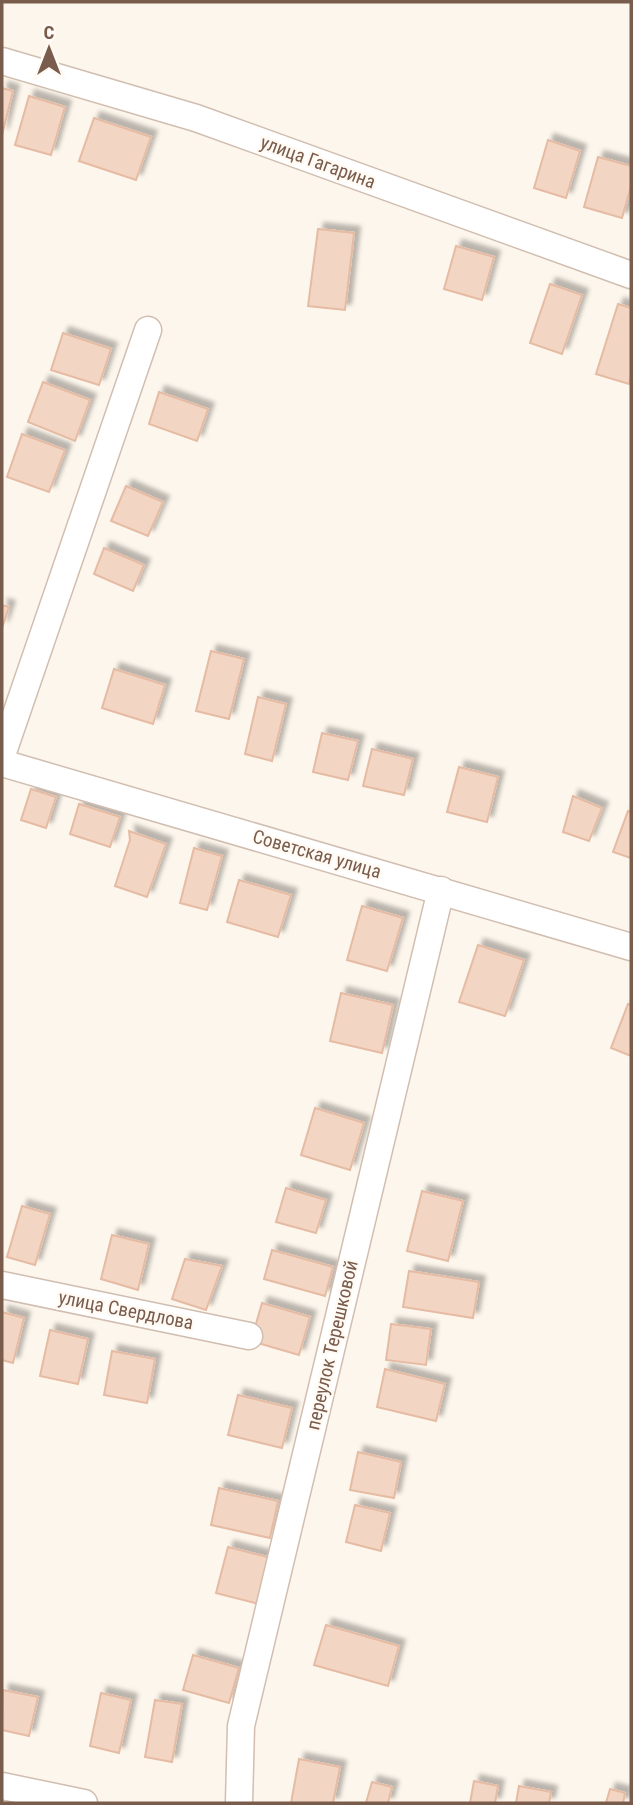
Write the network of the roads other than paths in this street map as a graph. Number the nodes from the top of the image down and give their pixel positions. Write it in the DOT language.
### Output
graph roads {
  1 [pos="2,61"];
  2 [pos="631,275"];
  3 [pos="148,330"];
  4 [pos="2,755"];
  5 [pos="2,763"];
  6 [pos="441,890"];
  7 [pos="631,947"];
  8 [pos="2,1285"];
  9 [pos="249,1336"];
  10 [pos="2,1786"];
  11 [pos="84,1803"];
  12 [pos="239,1803"];
  1 -- 2 [label="street, улица Гагарина"];
  3 -- 4 [label="street"];
  5 -- 6 [label="street, Советская улица"];
  6 -- 7 [label="street, Советская улица"];
  6 -- 12 [label="street, переулок Терешковой"];
  8 -- 9 [label="street, улица Свердлова"];
  10 -- 11 [label="street"];
}
